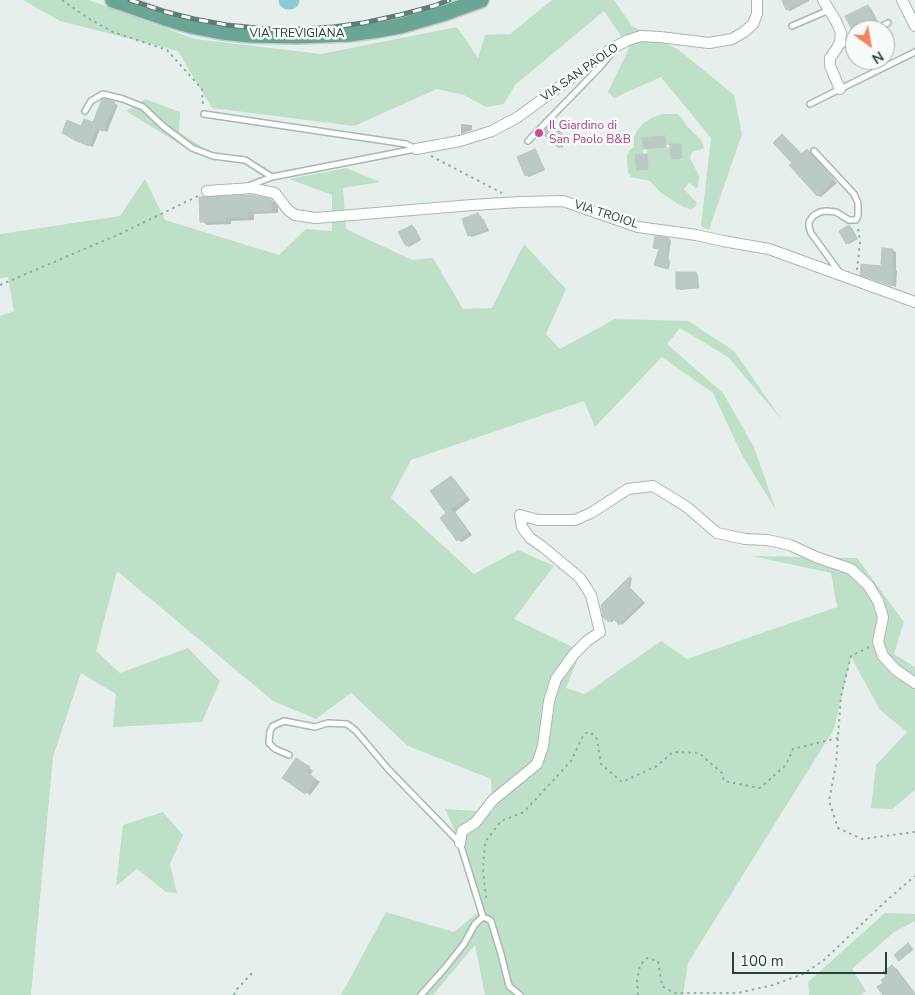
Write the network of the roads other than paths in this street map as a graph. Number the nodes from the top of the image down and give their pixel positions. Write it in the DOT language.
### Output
graph roads {
  1 [pos="113,0"];
  2 [pos="481,0"];
  3 [pos="756,0"];
  4 [pos="823,0"];
  5 [pos="902,0"];
  6 [pos="829,10"];
  7 [pos="792,26"];
  8 [pos="915,26"];
  9 [pos="845,44"];
  10 [pos="837,48"];
  11 [pos="611,49"];
  12 [pos="915,52"];
  13 [pos="840,89"];
  14 [pos="810,104"];
  15 [pos="85,111"];
  16 [pos="204,114"];
  17 [pos="528,141"];
  18 [pos="416,148"];
  19 [pos="814,151"];
  20 [pos="272,177"];
  21 [pos="247,188"];
  22 [pos="207,191"];
  23 [pos="842,275"];
  24 [pos="915,302"];
  25 [pos="915,683"];
  26 [pos="289,754"];
  27 [pos="460,843"];
  28 [pos="483,917"];
  29 [pos="421,995"];
  30 [pos="520,995"];
  1 -- 2 [label="main road, VIA TREVIGIANA"];
  3 -- 11 [label="street, VIA SAN PAOLO"];
  4 -- 6 [label="street"];
  5 -- 8 [label="street"];
  6 -- 7 [label="lane"];
  6 -- 10 [label="street"];
  9 -- 10 [label="lane"];
  10 -- 13 [label="street"];
  11 -- 17 [label="lane"];
  11 -- 18 [label="street, VIA SAN PAOLO"];
  12 -- 13 [label="lane"];
  13 -- 14 [label="lane"];
  15 -- 20 [label="lane"];
  16 -- 18 [label="lane"];
  18 -- 20 [label="lane"];
  19 -- 23 [label="lane"];
  20 -- 21 [label="lane"];
  21 -- 22 [label="street, VIA TROIOL"];
  21 -- 23 [label="street, VIA TROIOL"];
  23 -- 24 [label="street, VIA TROIOL"];
  25 -- 27 [label="street"];
  26 -- 27 [label="lane"];
  27 -- 28 [label="lane"];
  28 -- 29 [label="lane"];
  28 -- 30 [label="lane"];
}
